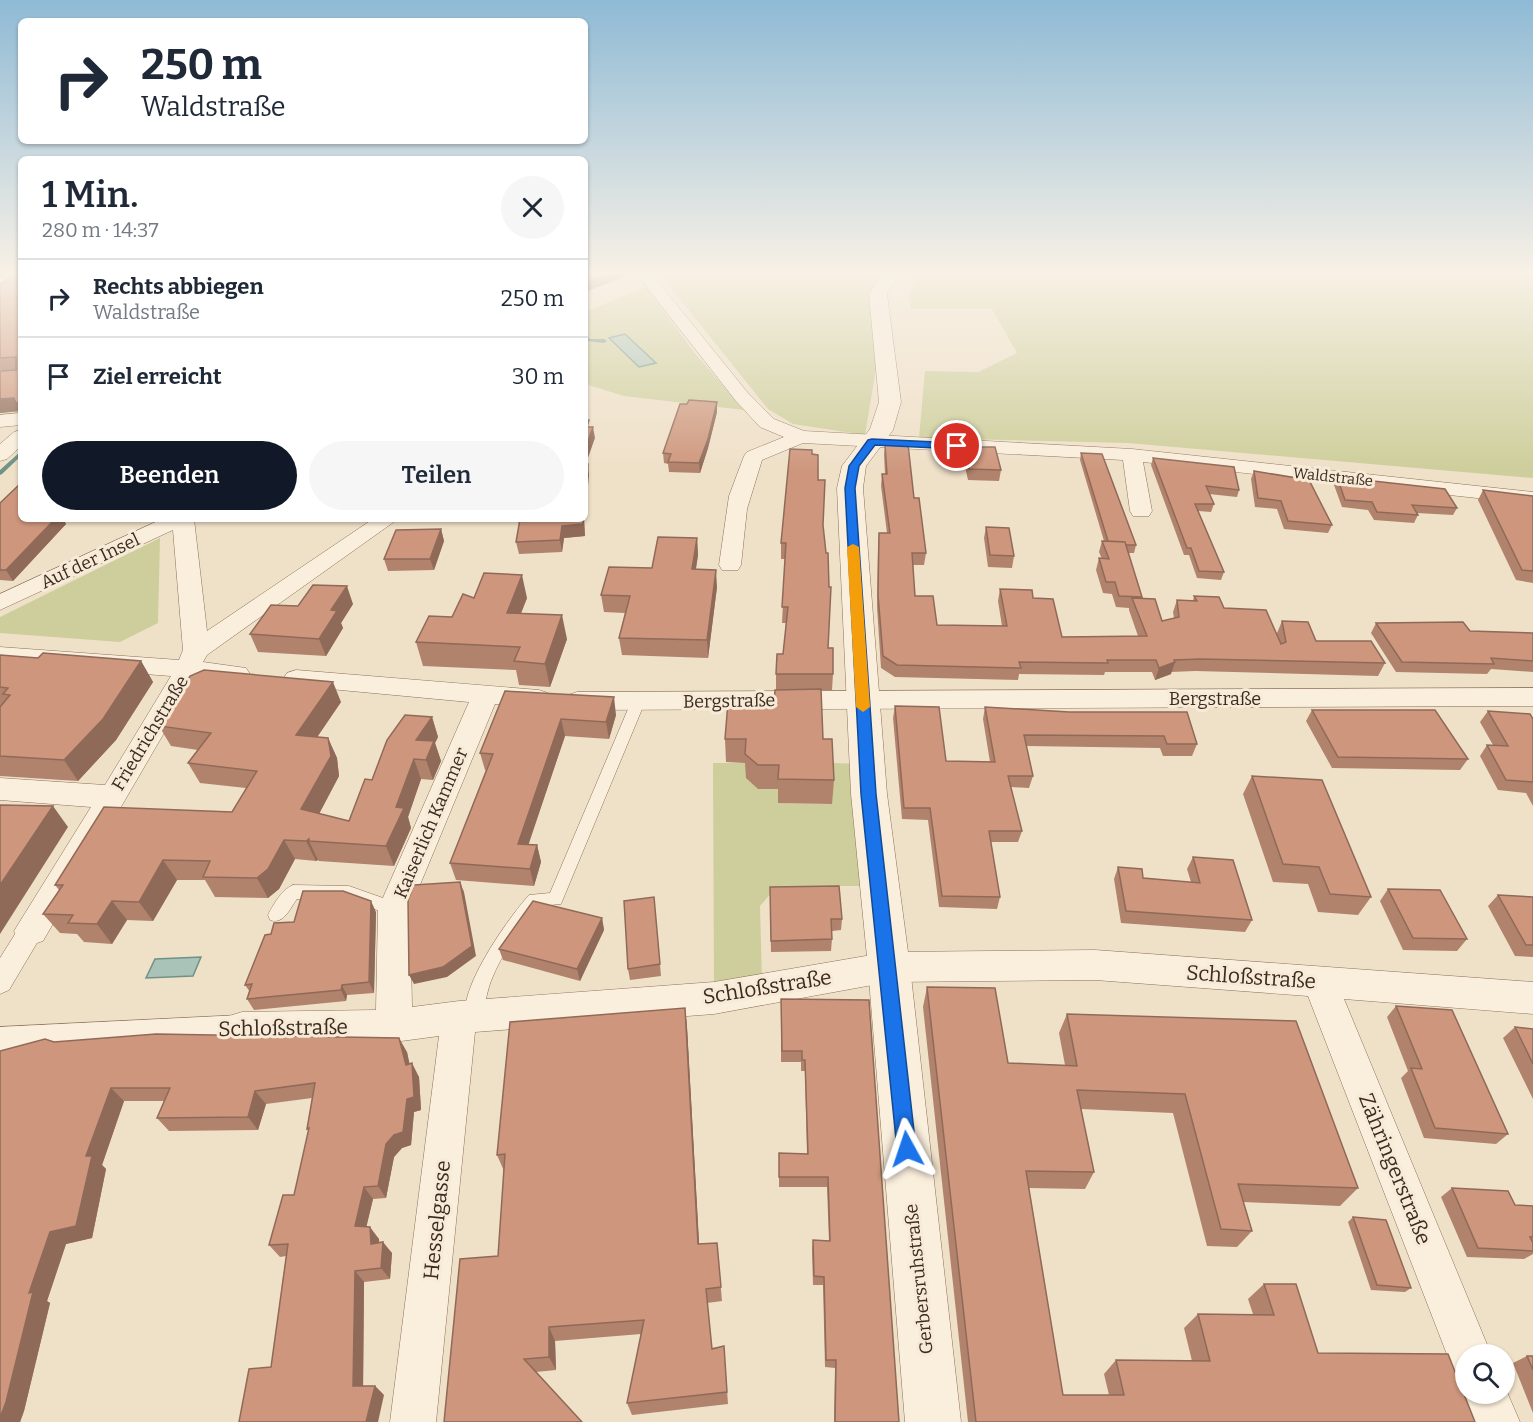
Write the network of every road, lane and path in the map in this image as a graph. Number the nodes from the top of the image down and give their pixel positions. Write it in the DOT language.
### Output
graph roads {
  1 [pos="695,338"];
  2 [pos="882,338"];
  3 [pos="18,419"];
  4 [pos="0,422"];
  5 [pos="801,437"];
  6 [pos="18,439"];
  7 [pos="872,442"];
  8 [pos="0,454"];
  9 [pos="1132,455"];
  10 [pos="1533,498"];
  11 [pos="1141,511"];
  12 [pos="176,522"];
  13 [pos="182,522"];
  14 [pos="383,522"];
  15 [pos="730,565"];
  16 [pos="0,603"];
  17 [pos="0,655"];
  18 [pos="192,660"];
  19 [pos="485,697"];
  20 [pos="862,700"];
  21 [pos="1530,701"];
  22 [pos="638,702"];
  23 [pos="0,789"];
  24 [pos="112,797"];
  25 [pos="394,909"];
  26 [pos="276,915"];
  27 [pos="31,931"];
  28 [pos="889,967"];
  29 [pos="0,982"];
  30 [pos="1320,982"];
  31 [pos="1533,998"];
  32 [pos="466,1017"];
  33 [pos="237,1025"];
  34 [pos="393,1026"];
  35 [pos="0,1040"];
  36 [pos="1466,1344"];
  37 [pos="1489,1404"];
  38 [pos="413,1422"];
  39 [pos="933,1422"];
  40 [pos="1497,1422"];
  1 -- 5 [label="street"];
  2 -- 7 [label="street, Gerbersruhstraße"];
  3 -- 4 [label="street"];
  5 -- 7 [label="street"];
  5 -- 15 [label="street"];
  6 -- 8 [label="street"];
  7 -- 9 [label="street, Waldstraße"];
  7 -- 20 [label="street, Gerbersruhstraße"];
  9 -- 10 [label="street, Waldstraße"];
  9 -- 11 [label="street"];
  12 -- 16 [label="street, Auf der Insel"];
  13 -- 18 [label="street"];
  14 -- 18 [label="street, Friedrichstraße"];
  17 -- 18 [label="street, Bergstraße"];
  18 -- 19 [label="street, Bergstraße"];
  18 -- 24 [label="street, Friedrichstraße"];
  19 -- 22 [label="street, Bergstraße"];
  19 -- 25 [label="street, Kaiserlich Kammer"];
  20 -- 21 [label="street, Bergstraße"];
  20 -- 22 [label="street, Bergstraße"];
  20 -- 28 [label="street, Gerbersruhstraße"];
  22 -- 32 [label="lane"];
  23 -- 24 [label="street"];
  24 -- 27 [label="street, Friedrichstraße"];
  25 -- 26 [label="lane"];
  25 -- 34 [label="street, Kaiserlich Kammer"];
  27 -- 29 [label="street, Friedrichstraße"];
  28 -- 30 [label="street, Schloßstraße"];
  28 -- 32 [label="street, Schloßstraße"];
  28 -- 39 [label="street, Gerbersruhstraße"];
  30 -- 31 [label="street, Schloßstraße"];
  30 -- 36 [label="street, Zähringerstraße"];
  32 -- 34 [label="street, Schloßstraße"];
  32 -- 38 [label="street, Hesselgasse"];
  33 -- 34 [label="street, Schloßstraße"];
  33 -- 35 [label="street, Schloßstraße"];
  37 -- 40 [label="street"];
}
